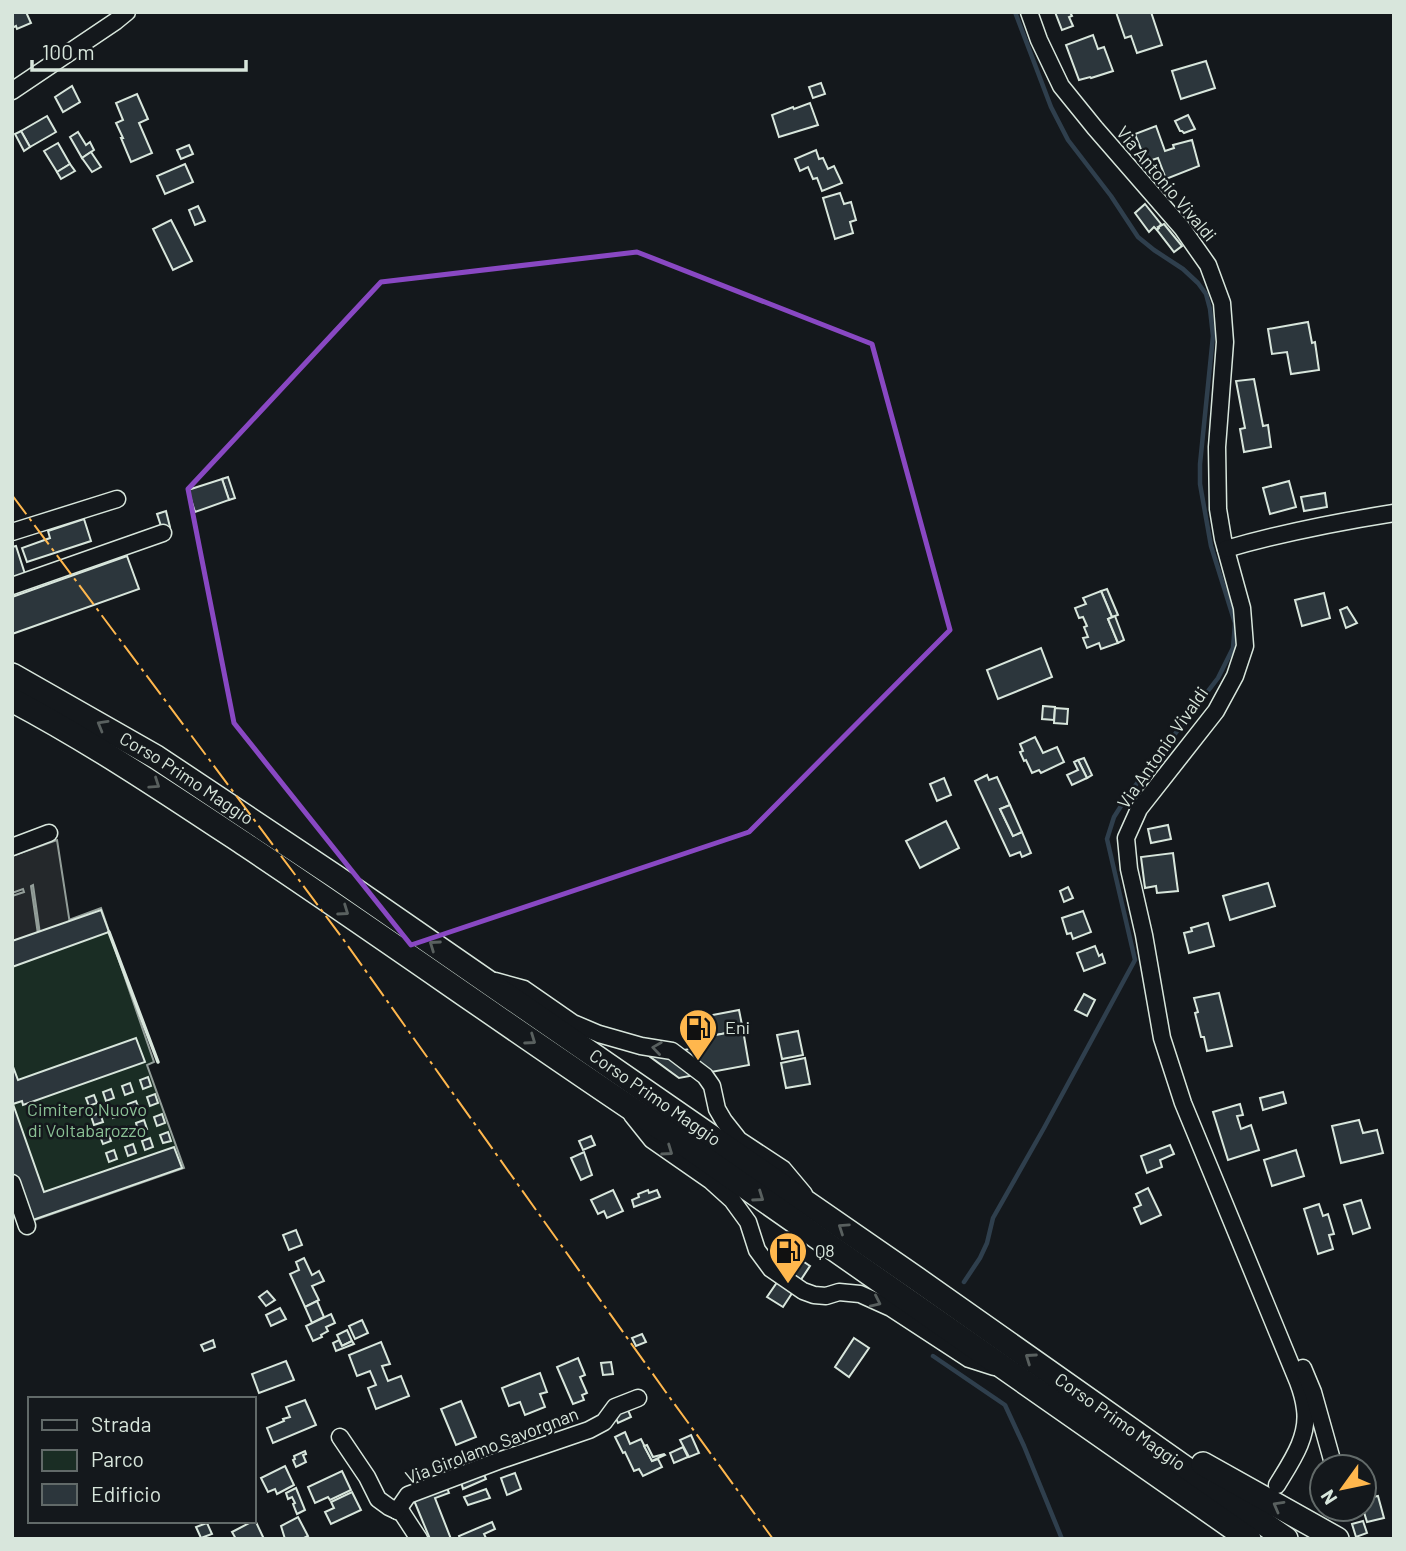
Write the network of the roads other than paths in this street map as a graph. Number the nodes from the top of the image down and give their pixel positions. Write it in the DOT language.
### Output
graph roads {
  1 [pos="127,12"];
  2 [pos="1029,12"];
  3 [pos="12,91"];
  4 [pos="117,499"];
  5 [pos="1394,513"];
  6 [pos="12,532"];
  7 [pos="163,533"];
  8 [pos="1226,550"];
  9 [pos="12,586"];
  10 [pos="12,675"];
  11 [pos="12,700"];
  12 [pos="49,834"];
  13 [pos="12,847"];
  14 [pos="478,976"];
  15 [pos="621,1102"];
  16 [pos="12,1182"];
  17 [pos="819,1212"];
  18 [pos="27,1226"];
  19 [pos="1248,1261"];
  20 [pos="1013,1373"];
  21 [pos="1078,1391"];
  22 [pos="638,1398"];
  23 [pos="340,1437"];
  24 [pos="1116,1445"];
  25 [pos="1330,1453"];
  26 [pos="1277,1485"];
  27 [pos="397,1511"];
  28 [pos="419,1539"];
  29 [pos="1220,1539"];
  30 [pos="1249,1539"];
  31 [pos="1286,1539"];
  32 [pos="1338,1539"];
  1 -- 3 [label="street"];
  2 -- 8 [label="street, Via Antonio Vivaldi"];
  4 -- 6 [label="street"];
  5 -- 8 [label="street"];
  7 -- 9 [label="street"];
  8 -- 19 [label="street, Via Antonio Vivaldi"];
  14 -- 10 [label="highway, Corso Primo Maggio, one-way"];
  11 -- 15 [label="highway, Corso Primo Maggio, one-way"];
  12 -- 13 [label="street"];
  14 -- 17 [label="highway, Corso Primo Maggio"];
  17 -- 14 [label="street, one-way"];
  15 -- 20 [label="highway, Corso Primo Maggio, one-way"];
  15 -- 20 [label="street, one-way"];
  16 -- 18 [label="street"];
  21 -- 17 [label="highway, Corso Primo Maggio, one-way"];
  19 -- 25 [label="street"];
  19 -- 26 [label="street, Via Antonio Vivaldi"];
  20 -- 24 [label="highway, Corso Primo Maggio"];
  21 -- 31 [label="highway, Corso Primo Maggio"];
  32 -- 21 [label="highway, one-way"];
  22 -- 27 [label="street, Via Girolamo Savorgnan"];
  23 -- 27 [label="street, Via Girolamo Savorgnan"];
  24 -- 29 [label="highway"];
  24 -- 30 [label="highway, Corso Primo Maggio"];
  27 -- 28 [label="street, Via Girolamo Savorgnan"];
}
